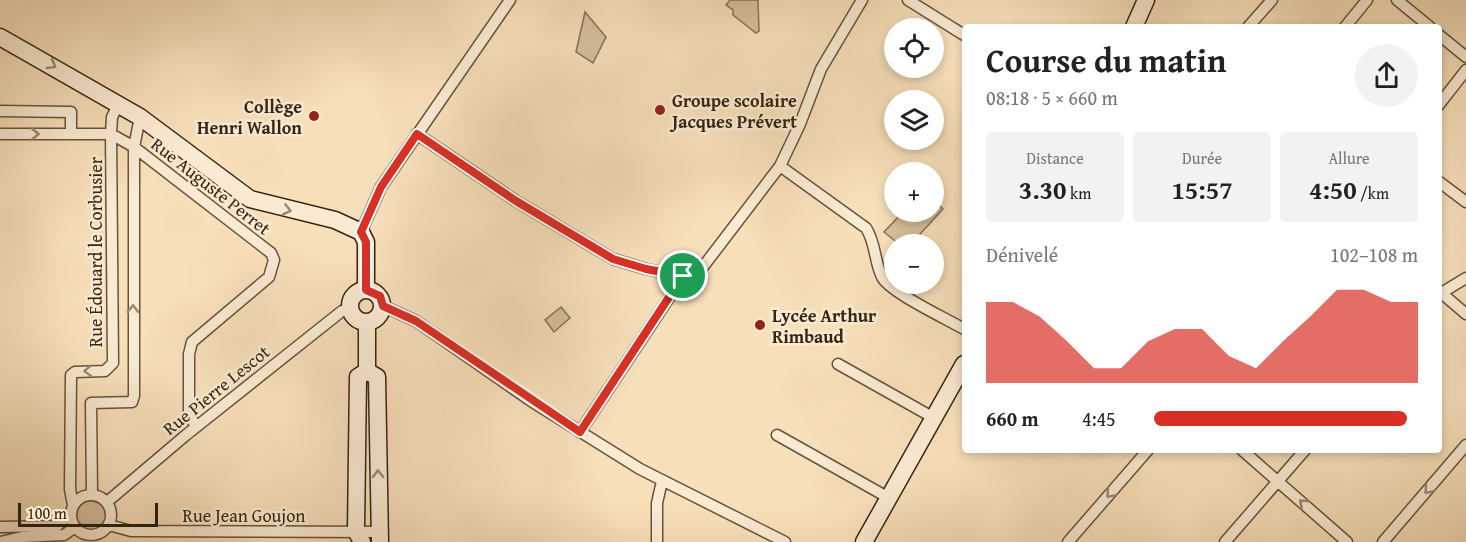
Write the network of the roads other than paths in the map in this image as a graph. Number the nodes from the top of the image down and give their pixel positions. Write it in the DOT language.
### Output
graph roads {
  1 [pos="510,0"];
  2 [pos="862,0"];
  3 [pos="908,0"];
  4 [pos="1146,0"];
  5 [pos="1272,0"];
  6 [pos="1367,0"];
  7 [pos="1397,0"];
  8 [pos="1138,24"];
  9 [pos="1251,24"];
  10 [pos="1347,24"];
  11 [pos="1426,24"];
  12 [pos="962,34"];
  13 [pos="0,37"];
  14 [pos="1442,37"];
  15 [pos="1466,57"];
  16 [pos="1466,70"];
  17 [pos="1442,101"];
  18 [pos="119,103"];
  19 [pos="0,111"];
  20 [pos="140,117"];
  21 [pos="0,134"];
  22 [pos="71,134"];
  23 [pos="111,134"];
  24 [pos="417,134"];
  25 [pos="134,147"];
  26 [pos="780,166"];
  27 [pos="1442,184"];
  28 [pos="1466,202"];
  29 [pos="361,232"];
  30 [pos="683,276"];
  31 [pos="1466,278"];
  32 [pos="366,290"];
  33 [pos="1442,290"];
  34 [pos="1442,294"];
  35 [pos="383,306"];
  36 [pos="350,309"];
  37 [pos="1466,314"];
  38 [pos="366,322"];
  39 [pos="962,328"];
  40 [pos="838,364"];
  41 [pos="962,368"];
  42 [pos="367,371"];
  43 [pos="70,403"];
  44 [pos="91,403"];
  45 [pos="934,418"];
  46 [pos="196,427"];
  47 [pos="580,432"];
  48 [pos="777,435"];
  49 [pos="1466,445"];
  50 [pos="1145,453"];
  51 [pos="1245,453"];
  52 [pos="1302,453"];
  53 [pos="662,481"];
  54 [pos="1278,481"];
  55 [pos="92,495"];
  56 [pos="889,498"];
  57 [pos="107,502"];
  58 [pos="71,509"];
  59 [pos="109,525"];
  60 [pos="0,527"];
  61 [pos="74,528"];
  62 [pos="359,536"];
  63 [pos="380,537"];
  64 [pos="15,540"];
  65 [pos="1,542"];
  66 [pos="657,542"];
  67 [pos="784,542"];
  68 [pos="864,542"];
  69 [pos="1068,542"];
  70 [pos="1225,542"];
  71 [pos="1347,542"];
  72 [pos="1383,542"];
  1 -- 24 [label="street"];
  2 -- 26 [label="street"];
  3 -- 12 [label="street"];
  4 -- 8 [label="street"];
  5 -- 9 [label="street"];
  6 -- 10 [label="street"];
  7 -- 11 [label="street"];
  13 -- 18 [label="street, one-way"];
  14 -- 15 [label="street"];
  16 -- 17 [label="street"];
  18 -- 20 [label="street"];
  18 -- 23 [label="street, Rue Édouard le Corbusier"];
  19 -- 22 [label="street"];
  20 -- 25 [label="street, Rue Édouard le Corbusier"];
  20 -- 29 [label="street, one-way"];
  21 -- 22 [label="street, one-way"];
  22 -- 23 [label="street"];
  23 -- 25 [label="street"];
  23 -- 43 [label="street, Rue Édouard le Corbusier, one-way"];
  24 -- 29 [label="street"];
  24 -- 30 [label="street"];
  44 -- 25 [label="street, Rue Édouard le Corbusier, one-way"];
  25 -- 46 [label="street, Rue Auguste Perret"];
  26 -- 30 [label="street"];
  26 -- 39 [label="street"];
  27 -- 28 [label="street"];
  29 -- 32 [label="street"];
  30 -- 47 [label="street"];
  31 -- 33 [label="street"];
  32 -- 35 [label="street"];
  32 -- 36 [label="street"];
  34 -- 37 [label="street"];
  35 -- 38 [label="street"];
  35 -- 47 [label="street"];
  36 -- 38 [label="street"];
  36 -- 46 [label="street, Rue Pierre Lescot"];
  38 -- 42 [label="street"];
  40 -- 45 [label="street"];
  41 -- 45 [label="street"];
  42 -- 62 [label="street"];
  63 -- 42 [label="street, one-way"];
  43 -- 44 [label="street, Rue Édouard le Corbusier"];
  43 -- 58 [label="street, Rue Édouard le Corbusier"];
  44 -- 55 [label="street"];
  45 -- 56 [label="street"];
  46 -- 57 [label="street, Rue Pierre Lescot"];
  47 -- 53 [label="street"];
  48 -- 56 [label="street"];
  49 -- 72 [label="street, one-way"];
  50 -- 69 [label="street, one-way"];
  51 -- 54 [label="street"];
  52 -- 54 [label="street"];
  53 -- 66 [label="street"];
  53 -- 67 [label="street"];
  54 -- 70 [label="street"];
  71 -- 54 [label="street, one-way"];
  55 -- 57 [label="street"];
  55 -- 58 [label="street"];
  56 -- 68 [label="street"];
  57 -- 59 [label="street"];
  58 -- 60 [label="street"];
  58 -- 61 [label="street"];
  59 -- 61 [label="street"];
  59 -- 62 [label="street, Rue Jean Goujon"];
  61 -- 64 [label="street"];
  62 -- 63 [label="street, Rue Jean Goujon"];
  64 -- 65 [label="street"];
}
